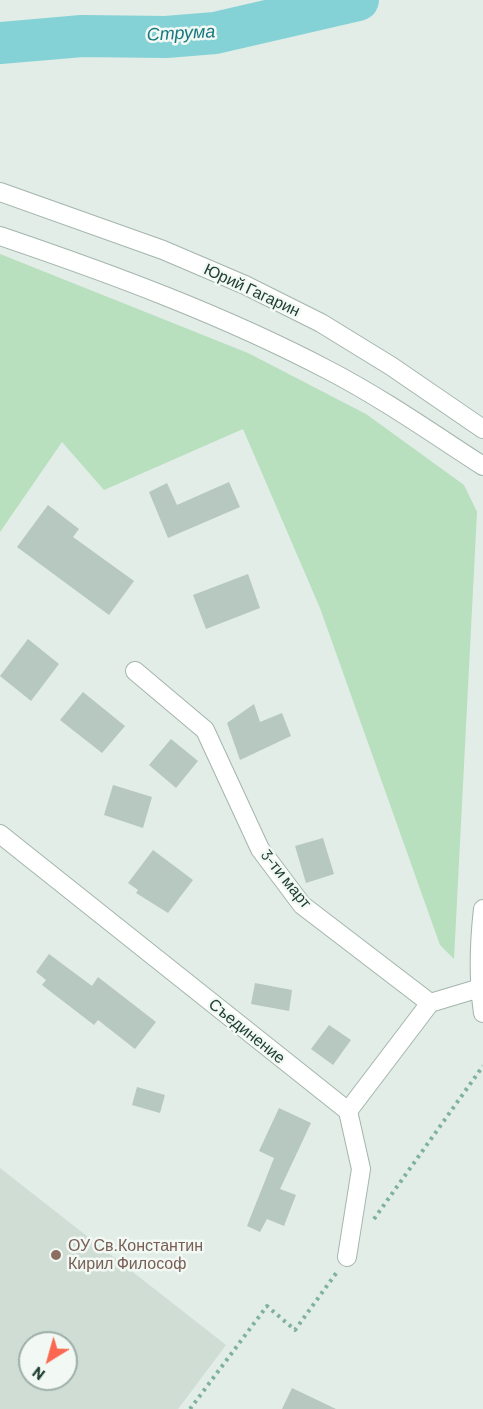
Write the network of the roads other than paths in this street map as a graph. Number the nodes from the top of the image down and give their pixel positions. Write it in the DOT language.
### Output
graph roads {
  1 [pos="0,192"];
  2 [pos="0,236"];
  3 [pos="483,429"];
  4 [pos="483,465"];
  5 [pos="135,671"];
  6 [pos="0,834"];
  7 [pos="483,909"];
  8 [pos="480,988"];
  9 [pos="430,1003"];
  10 [pos="483,1013"];
  11 [pos="348,1112"];
  12 [pos="347,1257"];
  1 -- 3 [label="street, Юрий Гагарин"];
  2 -- 4 [label="street"];
  5 -- 9 [label="street, 3-ти март"];
  6 -- 11 [label="street, Съединение"];
  7 -- 8 [label="street"];
  8 -- 9 [label="street"];
  8 -- 10 [label="street"];
  9 -- 11 [label="street"];
  11 -- 12 [label="street"];
}
